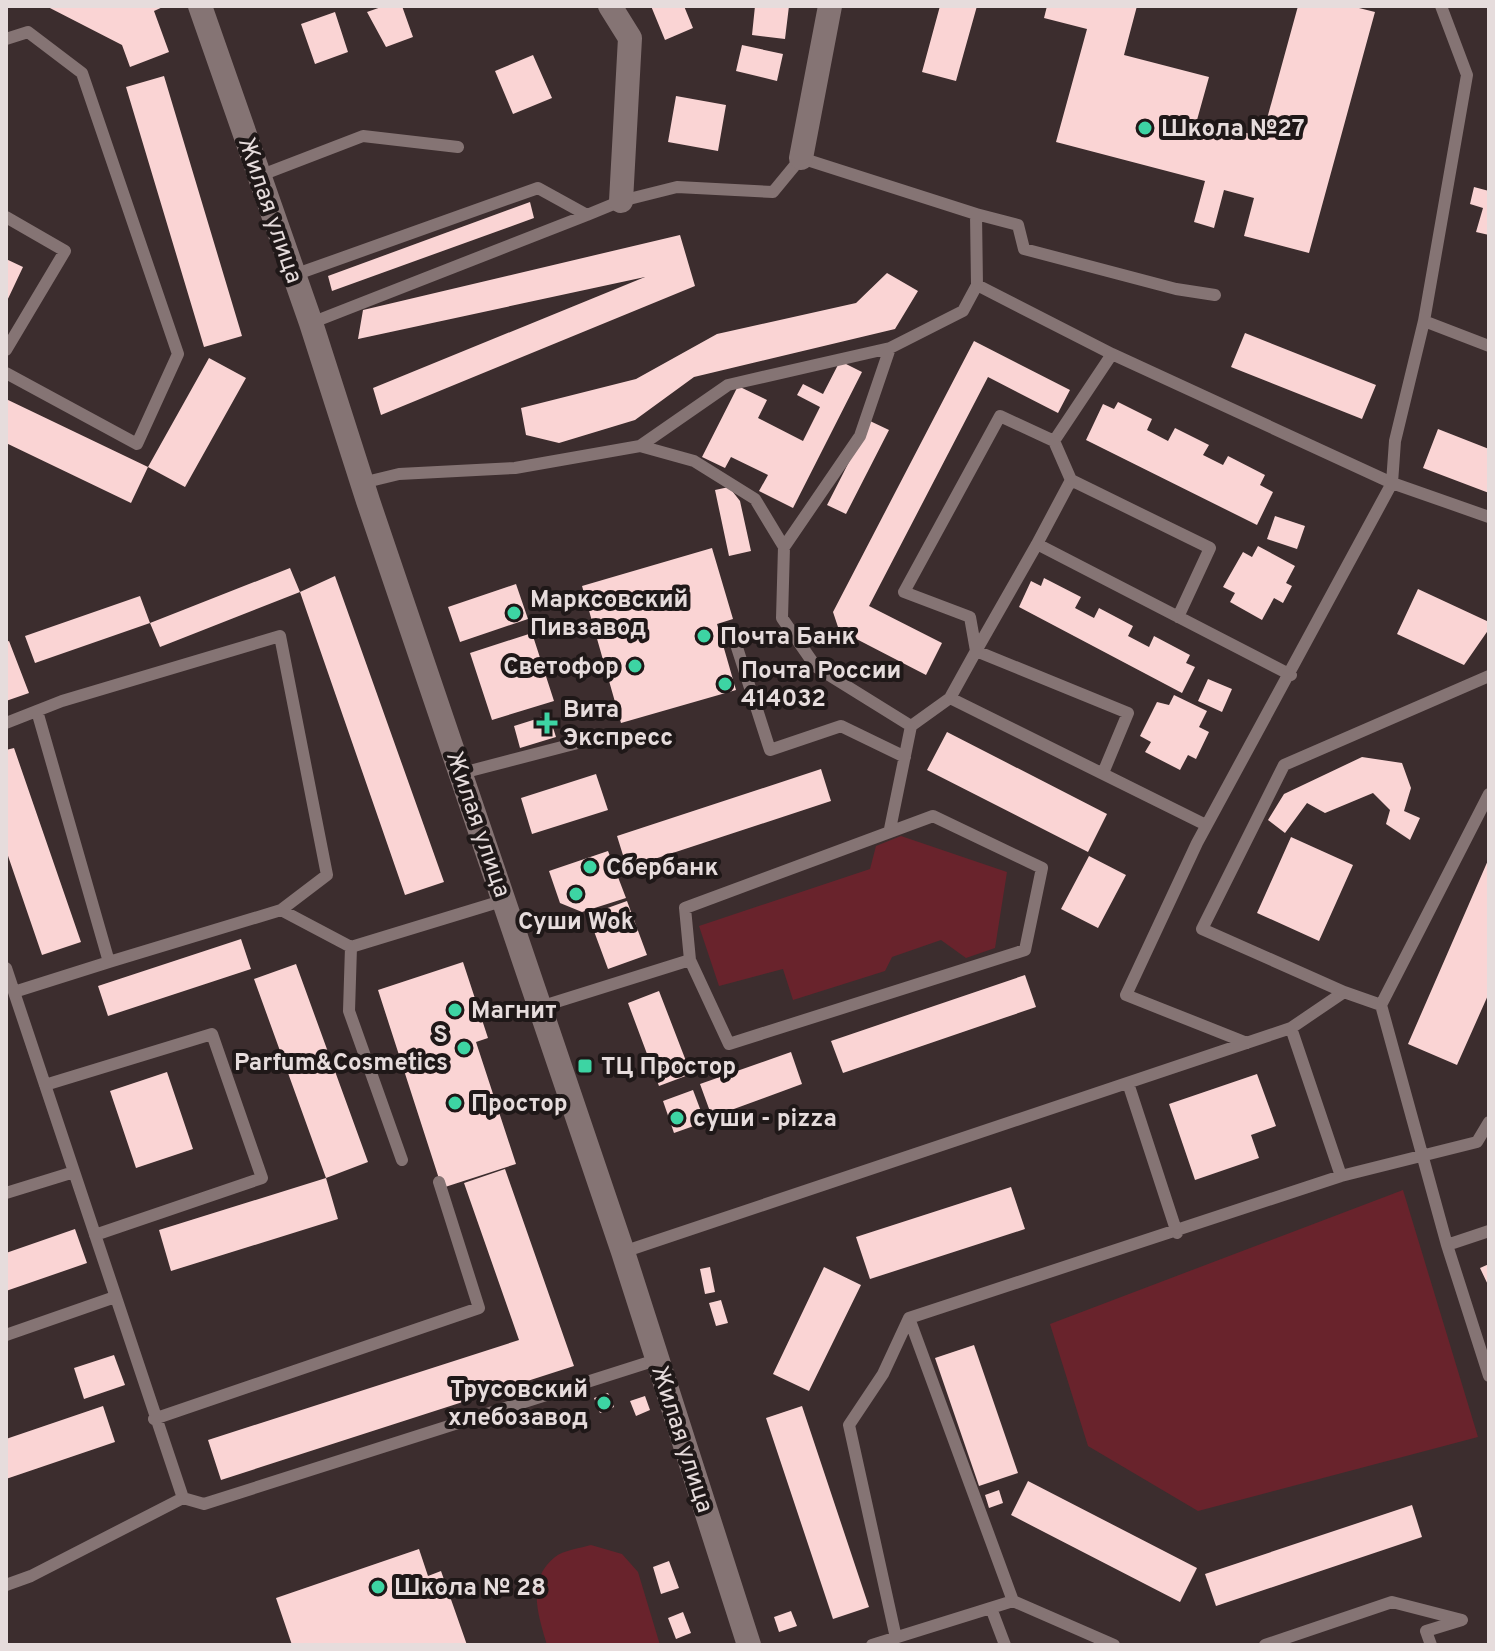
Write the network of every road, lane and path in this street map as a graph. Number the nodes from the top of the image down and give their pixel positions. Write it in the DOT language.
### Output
graph roads {
  1 [pos="200,6"];
  2 [pos="610,6"];
  3 [pos="830,6"];
  4 [pos="1441,6"];
  5 [pos="6,39"];
  6 [pos="458,147"];
  7 [pos="801,158"];
  8 [pos="259,176"];
  9 [pos="621,201"];
  10 [pos="976,214"];
  11 [pos="587,215"];
  12 [pos="6,217"];
  13 [pos="294,275"];
  14 [pos="977,285"];
  15 [pos="1215,295"];
  16 [pos="1424,321"];
  17 [pos="311,323"];
  18 [pos="1489,346"];
  19 [pos="890,348"];
  20 [pos="6,350"];
  21 [pos="1112,354"];
  22 [pos="6,373"];
  23 [pos="1054,441"];
  24 [pos="640,446"];
  25 [pos="1071,480"];
  26 [pos="362,483"];
  27 [pos="1392,483"];
  28 [pos="1489,517"];
  29 [pos="1037,544"];
  30 [pos="784,547"];
  31 [pos="1178,617"];
  32 [pos="733,635"];
  33 [pos="976,651"];
  34 [pos="1291,675"];
  35 [pos="1489,676"];
  36 [pos="950,698"];
  37 [pos="37,711"];
  38 [pos="6,723"];
  39 [pos="911,726"];
  40 [pos="593,739"];
  41 [pos="905,757"];
  42 [pos="462,773"];
  43 [pos="1103,773"];
  44 [pos="1489,794"];
  45 [pos="1206,825"];
  46 [pos="890,829"];
  47 [pos="505,900"];
  48 [pos="281,910"];
  49 [pos="351,947"];
  50 [pos="690,960"];
  51 [pos="109,962"];
  52 [pos="6,968"];
  53 [pos="14,992"];
  54 [pos="1344,992"];
  55 [pos="1381,1005"];
  56 [pos="540,1007"];
  57 [pos="1291,1028"];
  58 [pos="1247,1043"];
  59 [pos="1128,1083"];
  60 [pos="45,1085"];
  61 [pos="1489,1122"];
  62 [pos="1420,1156"];
  63 [pos="402,1160"];
  64 [pos="74,1172"];
  65 [pos="1341,1176"];
  66 [pos="439,1182"];
  67 [pos="6,1193"];
  68 [pos="1489,1231"];
  69 [pos="1177,1233"];
  70 [pos="95,1235"];
  71 [pos="1447,1245"];
  72 [pos="623,1252"];
  73 [pos="115,1297"];
  74 [pos="909,1318"];
  75 [pos="6,1335"];
  76 [pos="656,1360"];
  77 [pos="1489,1376"];
  78 [pos="154,1419"];
  79 [pos="183,1498"];
  80 [pos="6,1585"];
  81 [pos="1013,1601"];
  82 [pos="991,1608"];
  83 [pos="896,1638"];
  84 [pos="749,1645"];
  85 [pos="872,1645"];
  86 [pos="1005,1645"];
  87 [pos="1114,1645"];
  88 [pos="1265,1645"];
  89 [pos="1431,1645"];
  1 -- 8 [label="street, Жилая улица"];
  2 -- 9 [label="street"];
  3 -- 7 [label="street"];
  4 -- 16 [label="lane"];
  5 -- 22 [label="lane"];
  6 -- 8 [label="lane"];
  7 -- 9 [label="lane"];
  7 -- 10 [label="lane"];
  8 -- 13 [label="street, Жилая улица"];
  9 -- 11 [label="lane"];
  10 -- 14 [label="lane"];
  10 -- 15 [label="lane"];
  11 -- 13 [label="lane"];
  11 -- 17 [label="lane"];
  12 -- 20 [label="lane"];
  13 -- 17 [label="street, Жилая улица"];
  14 -- 19 [label="lane"];
  14 -- 21 [label="lane"];
  16 -- 18 [label="lane"];
  16 -- 27 [label="lane"];
  17 -- 26 [label="street, Жилая улица"];
  19 -- 24 [label="lane"];
  19 -- 30 [label="lane"];
  21 -- 23 [label="lane"];
  21 -- 27 [label="lane"];
  23 -- 25 [label="lane"];
  23 -- 33 [label="lane"];
  24 -- 26 [label="lane"];
  24 -- 30 [label="lane"];
  25 -- 29 [label="lane"];
  25 -- 31 [label="lane"];
  26 -- 42 [label="street, Жилая улица"];
  27 -- 28 [label="lane"];
  27 -- 34 [label="lane"];
  29 -- 31 [label="lane"];
  29 -- 33 [label="lane"];
  30 -- 39 [label="lane"];
  31 -- 34 [label="lane"];
  32 -- 41 [label="lane"];
  33 -- 36 [label="lane"];
  33 -- 43 [label="lane"];
  34 -- 45 [label="lane"];
  35 -- 54 [label="lane"];
  36 -- 39 [label="lane"];
  36 -- 43 [label="lane"];
  37 -- 38 [label="lane"];
  37 -- 48 [label="lane"];
  37 -- 51 [label="lane"];
  39 -- 41 [label="lane"];
  40 -- 42 [label="lane"];
  41 -- 46 [label="lane"];
  42 -- 47 [label="street, Жилая улица"];
  43 -- 45 [label="lane"];
  44 -- 55 [label="lane"];
  45 -- 58 [label="lane"];
  46 -- 50 [label="lane"];
  46 -- 50 [label="lane"];
  47 -- 49 [label="lane"];
  47 -- 56 [label="street, Жилая улица"];
  48 -- 49 [label="lane"];
  48 -- 51 [label="lane"];
  49 -- 63 [label="lane"];
  50 -- 56 [label="lane"];
  51 -- 53 [label="lane"];
  52 -- 53 [label="lane"];
  53 -- 60 [label="lane"];
  54 -- 55 [label="lane"];
  54 -- 57 [label="lane"];
  55 -- 62 [label="lane"];
  56 -- 72 [label="street, Жилая улица"];
  57 -- 58 [label="lane"];
  57 -- 65 [label="lane"];
  58 -- 59 [label="lane"];
  59 -- 69 [label="lane"];
  59 -- 72 [label="lane"];
  60 -- 64 [label="lane"];
  60 -- 70 [label="lane"];
  61 -- 62 [label="lane"];
  62 -- 65 [label="lane"];
  62 -- 71 [label="lane"];
  64 -- 67 [label="lane"];
  64 -- 70 [label="lane"];
  65 -- 69 [label="lane"];
  66 -- 78 [label="lane"];
  68 -- 71 [label="lane"];
  69 -- 74 [label="lane"];
  70 -- 73 [label="lane"];
  71 -- 77 [label="lane"];
  72 -- 76 [label="street, Жилая улица"];
  73 -- 75 [label="lane"];
  73 -- 78 [label="lane"];
  74 -- 81 [label="lane"];
  74 -- 83 [label="lane"];
  76 -- 79 [label="lane"];
  76 -- 84 [label="street, Жилая улица"];
  78 -- 79 [label="lane"];
  79 -- 80 [label="lane"];
  81 -- 82 [label="lane"];
  81 -- 87 [label="lane"];
  82 -- 83 [label="lane"];
  82 -- 86 [label="lane"];
  83 -- 85 [label="lane"];
  88 -- 89 [label="lane"];
}
